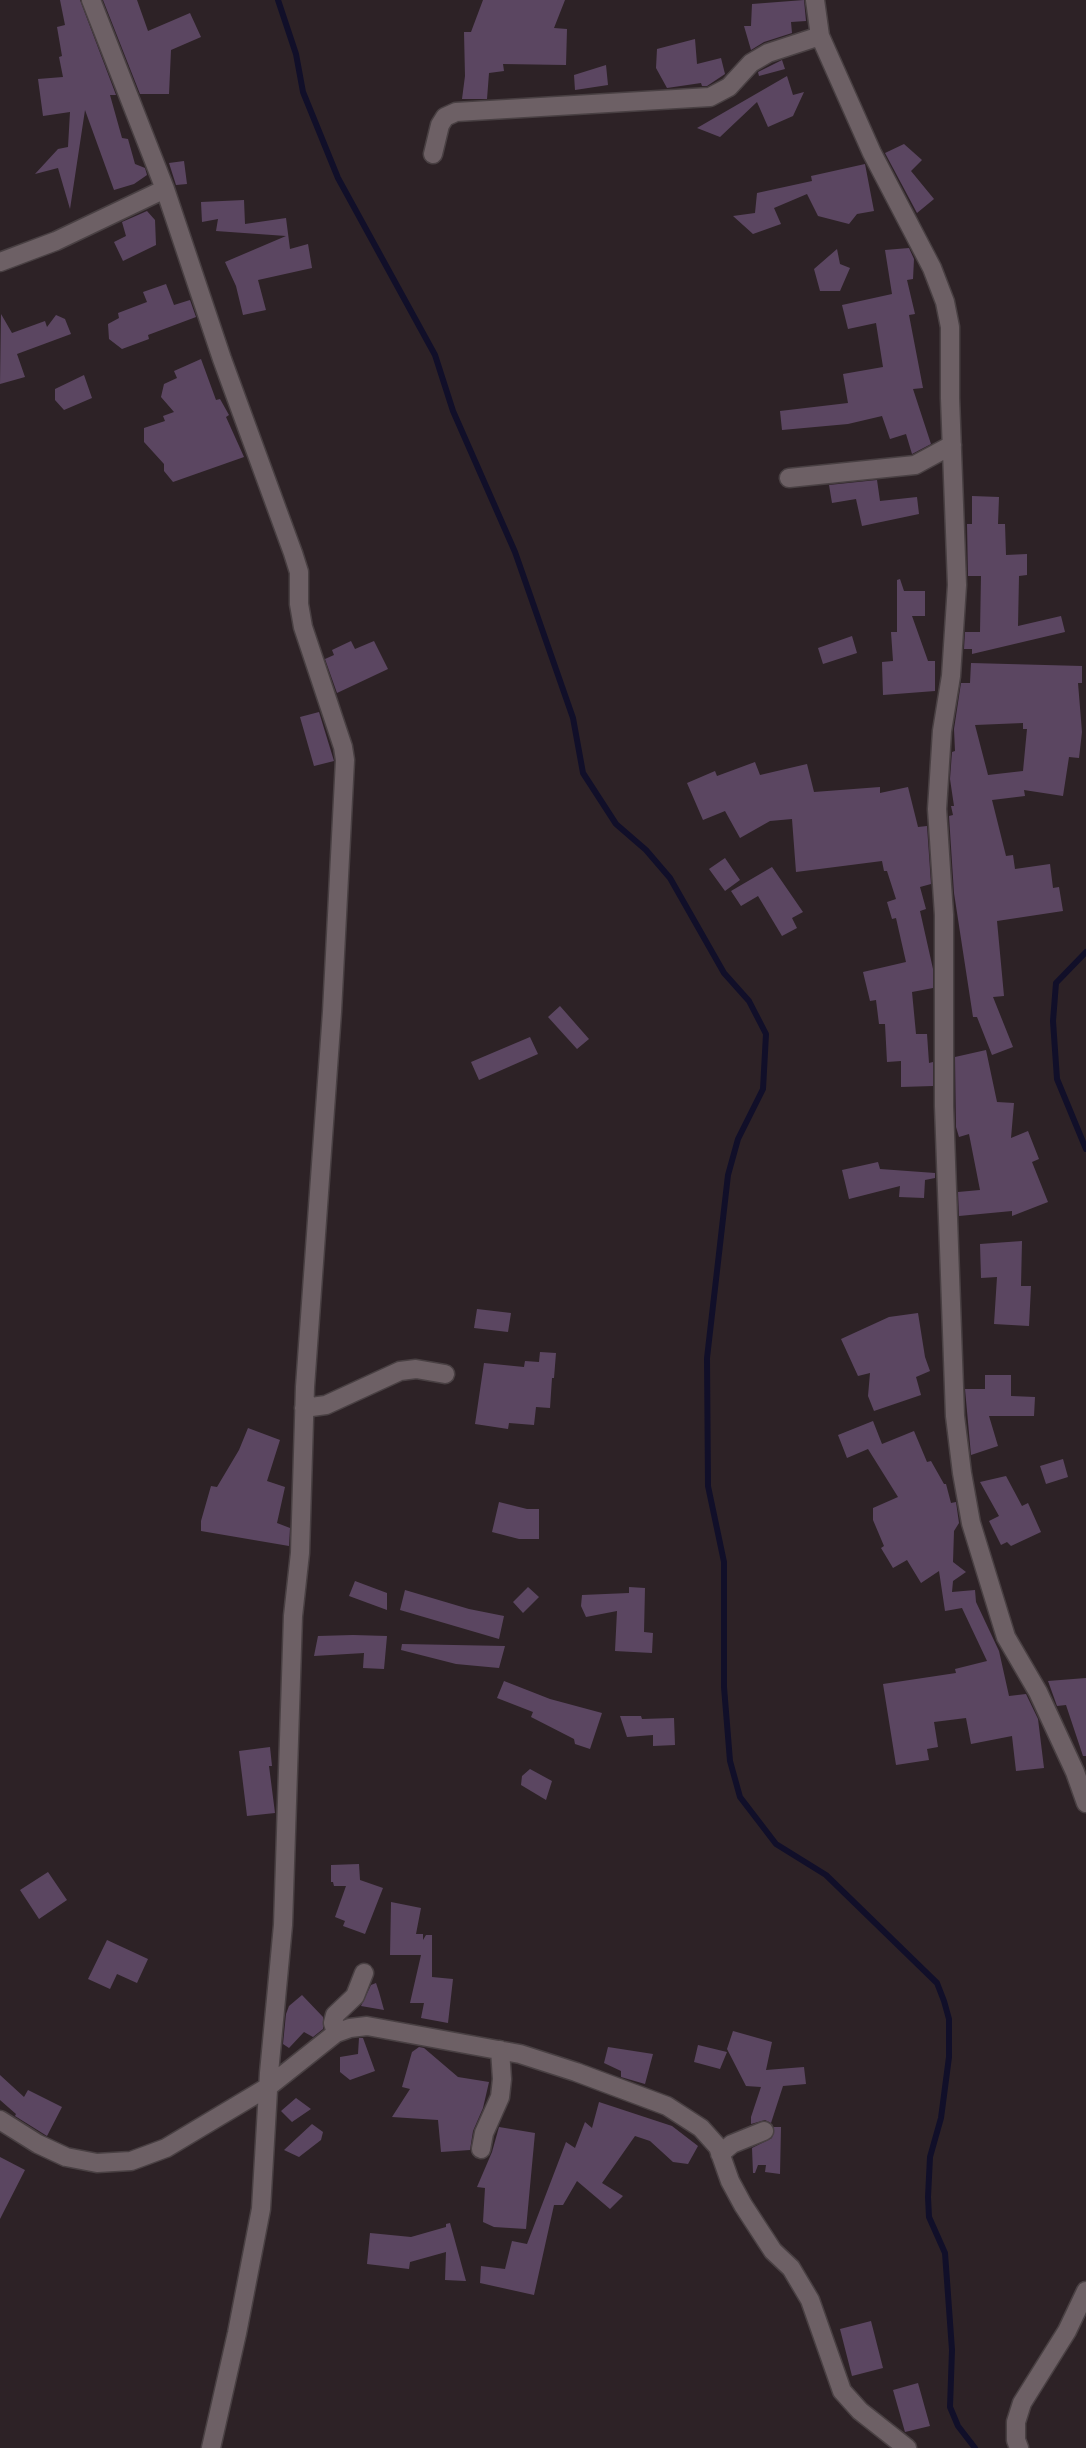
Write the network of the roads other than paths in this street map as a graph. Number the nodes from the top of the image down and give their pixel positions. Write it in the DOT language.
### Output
graph roads {
  1 [pos="91,0"];
  2 [pos="815,0"];
  3 [pos="820,36"];
  4 [pos="433,154"];
  5 [pos="165,189"];
  6 [pos="0,262"];
  7 [pos="952,445"];
  8 [pos="789,478"];
  9 [pos="445,1374"];
  10 [pos="304,1408"];
  11 [pos="1080,1769"];
  12 [pos="1086,1803"];
  13 [pos="364,1973"];
  14 [pos="336,2033"];
  15 [pos="500,2050"];
  16 [pos="268,2087"];
  17 [pos="0,2120"];
  18 [pos="764,2131"];
  19 [pos="481,2149"];
  20 [pos="720,2154"];
  21 [pos="1086,2291"];
  22 [pos="211,2448"];
  23 [pos="908,2448"];
  24 [pos="1019,2448"];
  1 -- 5 [label="street"];
  2 -- 3 [label="street"];
  3 -- 4 [label="street"];
  3 -- 7 [label="street"];
  5 -- 6 [label="street"];
  5 -- 10 [label="street"];
  7 -- 8 [label="street"];
  7 -- 11 [label="street"];
  9 -- 10 [label="street"];
  10 -- 16 [label="street"];
  11 -- 12 [label="street"];
  13 -- 14 [label="street"];
  14 -- 15 [label="street"];
  14 -- 16 [label="street"];
  15 -- 19 [label="street"];
  15 -- 20 [label="street"];
  16 -- 17 [label="street"];
  16 -- 22 [label="street"];
  18 -- 20 [label="street"];
  20 -- 23 [label="street"];
  21 -- 24 [label="street"];
}
